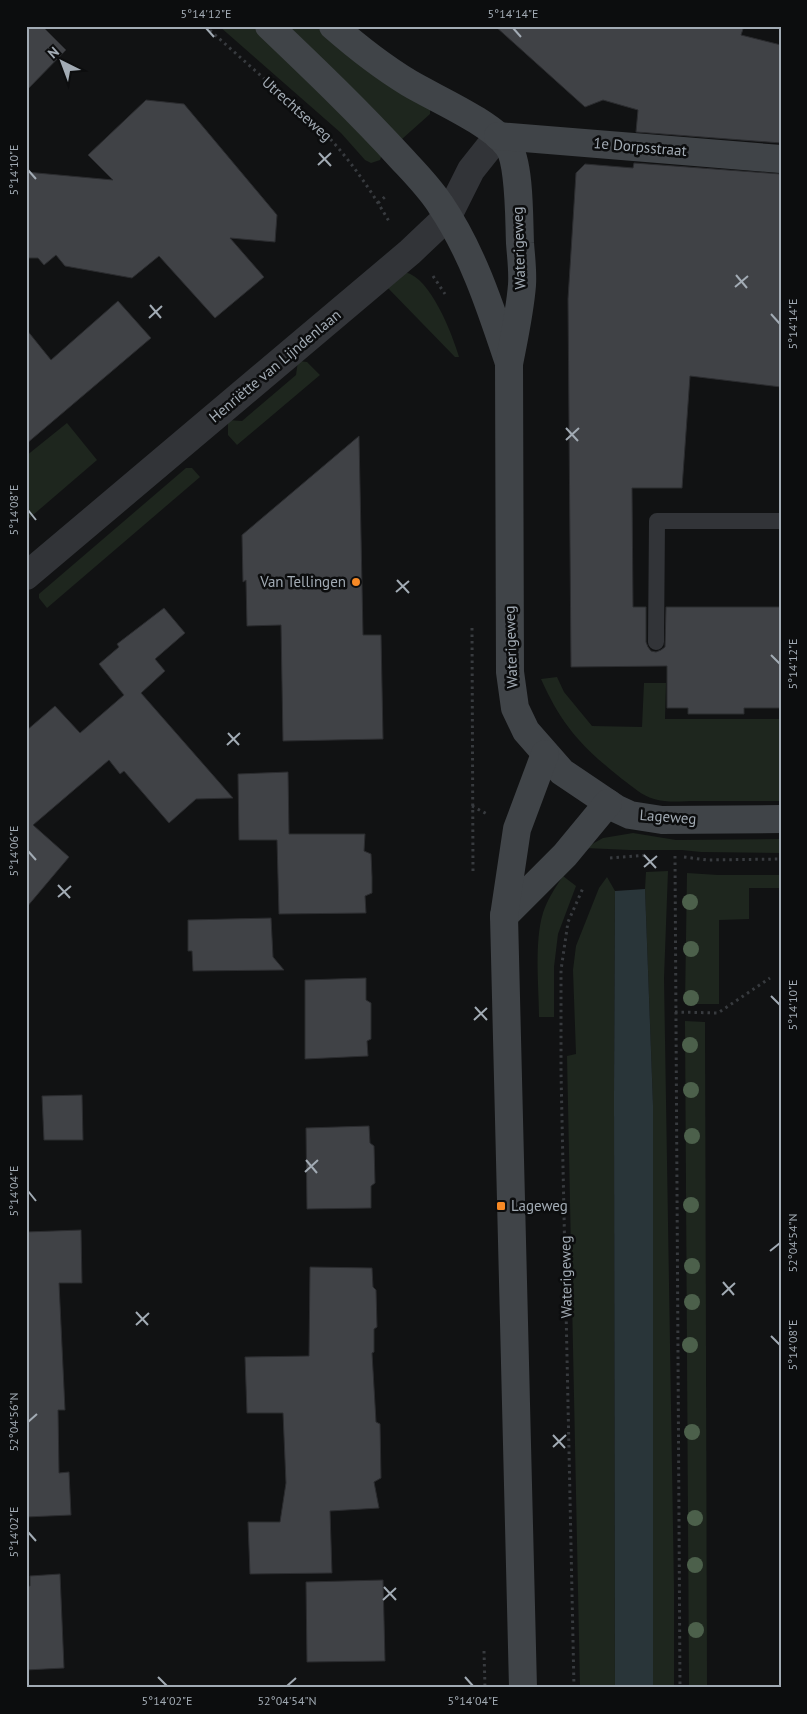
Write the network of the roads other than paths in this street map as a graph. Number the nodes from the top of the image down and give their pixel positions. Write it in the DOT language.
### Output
graph roads {
  1 [pos="269,26"];
  2 [pos="333,26"];
  3 [pos="498,136"];
  4 [pos="781,159"];
  5 [pos="448,216"];
  6 [pos="509,364"];
  7 [pos="781,522"];
  8 [pos="26,576"];
  9 [pos="656,642"];
  10 [pos="545,754"];
  11 [pos="608,803"];
  12 [pos="781,819"];
  13 [pos="504,916"];
  14 [pos="523,1688"];
  1 -- 5 [label="main road"];
  2 -- 3 [label="main road"];
  3 -- 4 [label="main road, 1e Dorpsstraat"];
  3 -- 5 [label="street, Henriëtte van Lijndenlaan"];
  3 -- 6 [label="main road, Waterigeweg"];
  5 -- 6 [label="main road, Waterigeweg"];
  5 -- 8 [label="street, Henriëtte van Lijndenlaan"];
  6 -- 10 [label="main road, Waterigeweg"];
  7 -- 9 [label="lane"];
  10 -- 11 [label="main road, Lageweg"];
  10 -- 13 [label="main road"];
  11 -- 12 [label="main road, Lageweg"];
  11 -- 13 [label="main road"];
  13 -- 14 [label="main road"];
}
